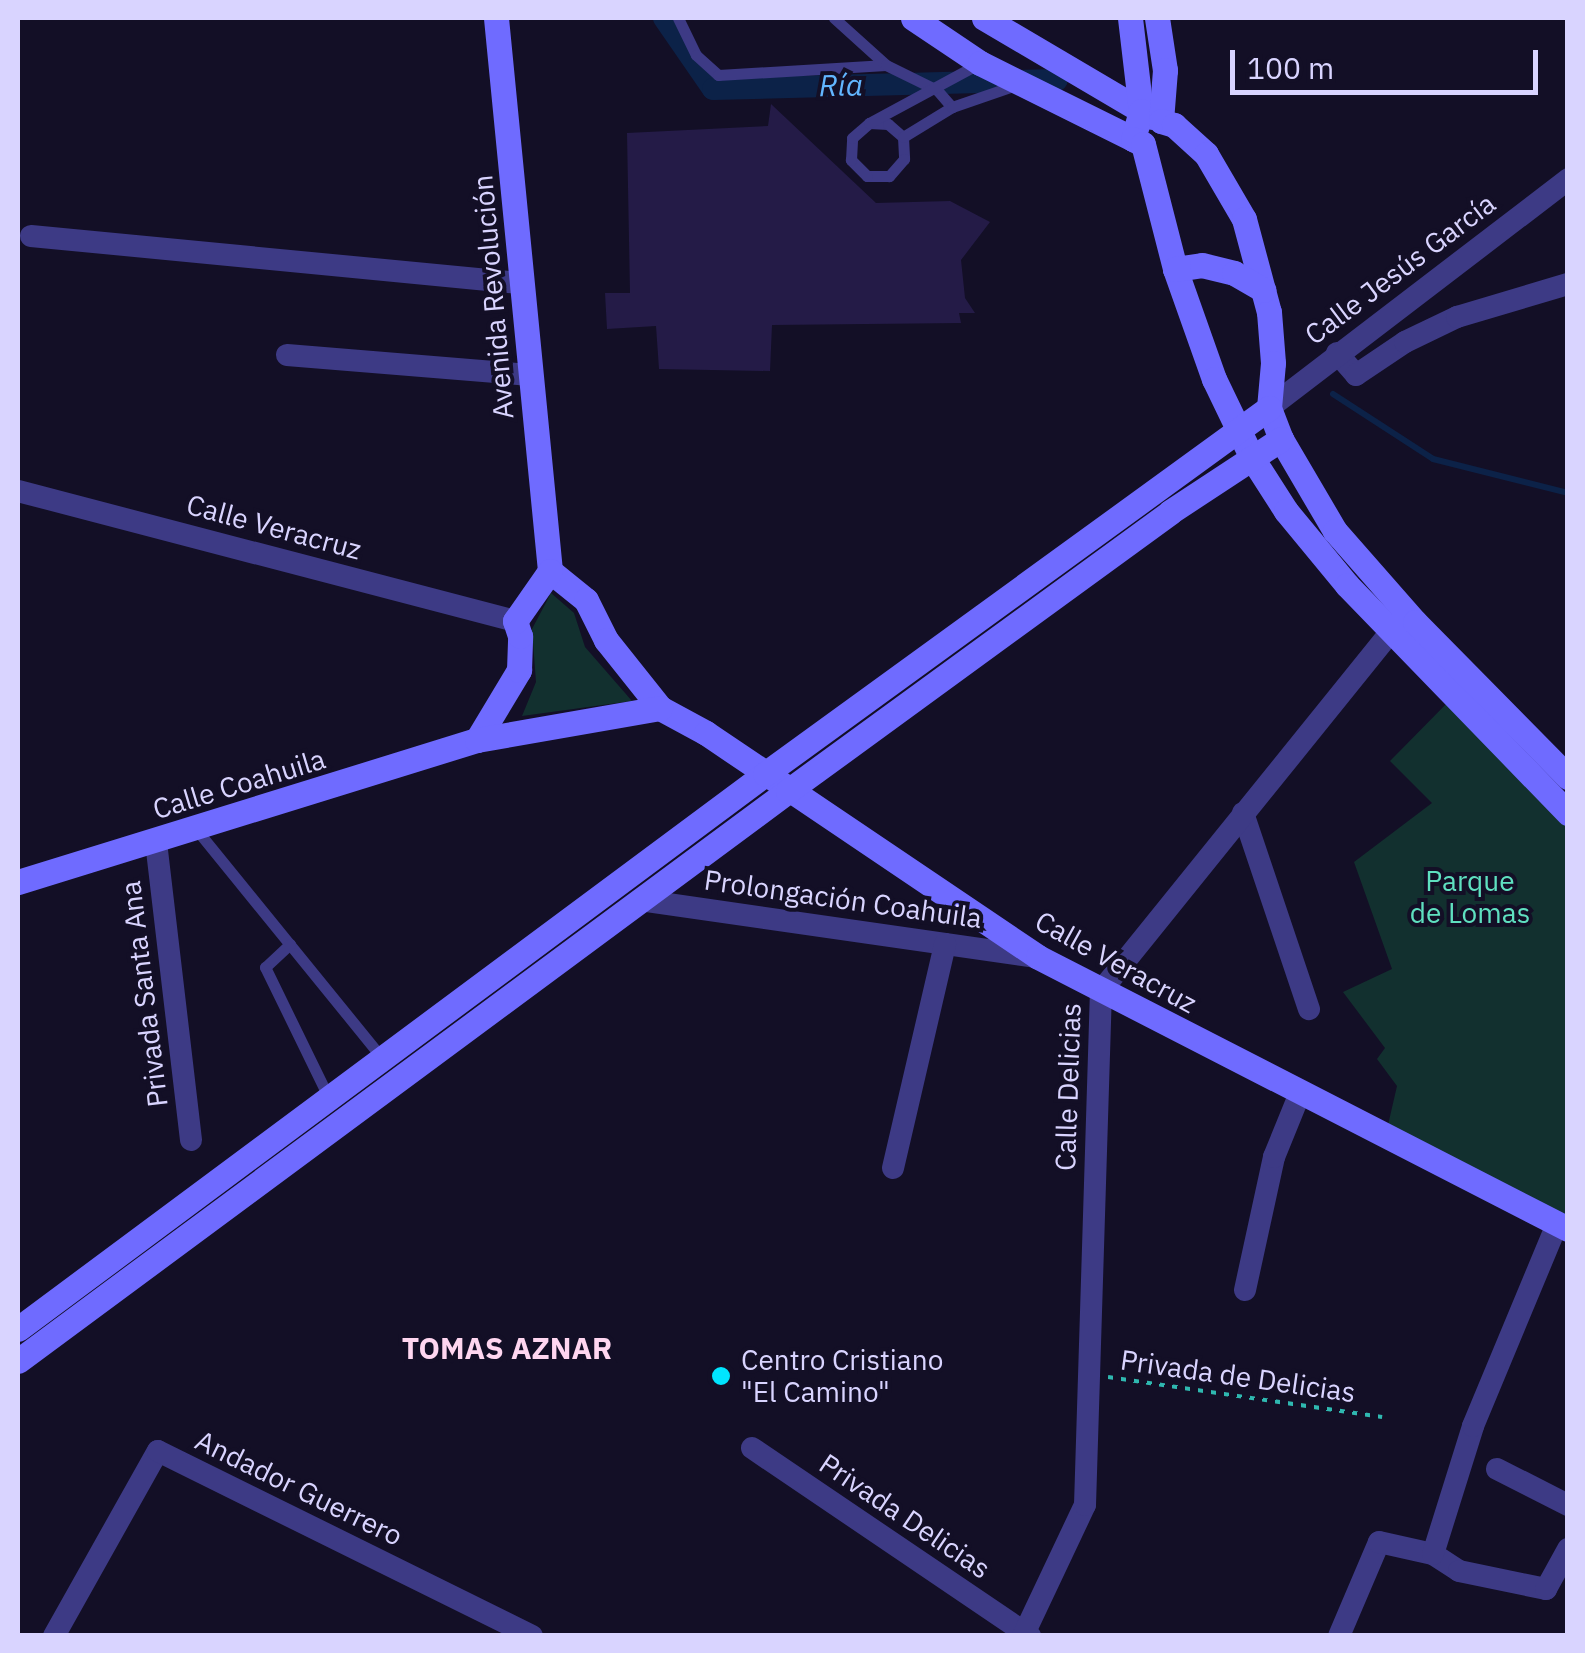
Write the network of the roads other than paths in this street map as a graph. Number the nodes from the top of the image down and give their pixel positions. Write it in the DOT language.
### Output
graph roads {
  1 [pos="496,18"];
  2 [pos="678,18"];
  3 [pos="834,18"];
  4 [pos="913,18"];
  5 [pos="984,18"];
  6 [pos="1130,18"];
  7 [pos="1157,18"];
  8 [pos="980,63"];
  9 [pos="886,65"];
  10 [pos="1020,83"];
  11 [pos="937,90"];
  12 [pos="952,107"];
  13 [pos="1151,116"];
  14 [pos="869,123"];
  15 [pos="903,137"];
  16 [pos="1138,142"];
  17 [pos="1568,179"];
  18 [pos="31,236"];
  19 [pos="1175,269"];
  20 [pos="522,283"];
  21 [pos="1568,284"];
  22 [pos="1263,290"];
  23 [pos="1338,353"];
  24 [pos="287,355"];
  25 [pos="530,375"];
  26 [pos="1269,408"];
  27 [pos="1240,432"];
  28 [pos="1281,439"];
  29 [pos="1252,458"];
  30 [pos="18,491"];
  31 [pos="550,571"];
  32 [pos="515,621"];
  33 [pos="1404,626"];
  34 [pos="660,708"];
  35 [pos="477,740"];
  36 [pos="765,774"];
  37 [pos="1568,777"];
  38 [pos="788,790"];
  39 [pos="1243,813"];
  40 [pos="1568,813"];
  41 [pos="196,829"];
  42 [pos="156,842"];
  43 [pos="18,882"];
  44 [pos="640,900"];
  45 [pos="290,944"];
  46 [pos="945,944"];
  47 [pos="1038,957"];
  48 [pos="1101,991"];
  49 [pos="1309,1008"];
  50 [pos="382,1058"];
  51 [pos="1300,1093"];
  52 [pos="329,1098"];
  53 [pos="191,1140"];
  54 [pos="893,1168"];
  55 [pos="1562,1227"];
  56 [pos="1245,1290"];
  57 [pos="18,1329"];
  58 [pos="18,1361"];
  59 [pos="752,1448"];
  60 [pos="1497,1469"];
  61 [pos="1568,1505"];
  62 [pos="1568,1549"];
  63 [pos="1432,1554"];
  64 [pos="493,1627"];
  65 [pos="1026,1635"];
  66 [pos="54,1636"];
  67 [pos="532,1636"];
  68 [pos="1339,1636"];
  1 -- 20 [label="main road, Avenida Revolución"];
  2 -- 9 [label="lane"];
  3 -- 9 [label="lane"];
  4 -- 8 [label="main road"];
  5 -- 13 [label="main road"];
  6 -- 13 [label="main road"];
  7 -- 13 [label="main road"];
  8 -- 10 [label="main road"];
  8 -- 11 [label="lane"];
  9 -- 11 [label="lane"];
  10 -- 12 [label="lane"];
  10 -- 16 [label="main road"];
  11 -- 12 [label="lane"];
  11 -- 14 [label="lane"];
  12 -- 15 [label="lane"];
  13 -- 16 [label="main road"];
  13 -- 22 [label="main road"];
  14 -- 15 [label="lane"];
  14 -- 15 [label="lane"];
  16 -- 19 [label="main road"];
  17 -- 23 [label="street, Calle Jesús García"];
  18 -- 20 [label="street"];
  19 -- 22 [label="main road"];
  19 -- 27 [label="main road"];
  20 -- 25 [label="main road, Avenida Revolución"];
  21 -- 23 [label="street"];
  22 -- 26 [label="main road"];
  23 -- 26 [label="street, Calle Jesús García"];
  24 -- 25 [label="street"];
  25 -- 31 [label="main road, Avenida Revolución"];
  26 -- 27 [label="main road"];
  26 -- 28 [label="main road"];
  27 -- 29 [label="main road"];
  27 -- 36 [label="main road"];
  28 -- 29 [label="main road"];
  28 -- 33 [label="main road"];
  29 -- 33 [label="main road"];
  29 -- 38 [label="main road"];
  30 -- 32 [label="street, Calle Veracruz"];
  31 -- 32 [label="main road"];
  31 -- 34 [label="main road"];
  32 -- 35 [label="main road"];
  33 -- 37 [label="main road"];
  33 -- 39 [label="street, Calle Delicias"];
  33 -- 40 [label="main road"];
  34 -- 35 [label="main road, Calle Coahuila"];
  34 -- 36 [label="main road, Calle Veracruz"];
  35 -- 41 [label="main road, Calle Coahuila"];
  36 -- 38 [label="main road, Calle Veracruz"];
  36 -- 50 [label="main road"];
  38 -- 44 [label="main road"];
  38 -- 47 [label="main road, Calle Veracruz"];
  39 -- 48 [label="street, Calle Delicias"];
  39 -- 49 [label="street"];
  41 -- 42 [label="main road, Calle Coahuila"];
  41 -- 45 [label="lane"];
  42 -- 43 [label="main road, Calle Coahuila"];
  42 -- 53 [label="street, Privada Santa Ana"];
  44 -- 46 [label="street, Prolongación Coahuila"];
  44 -- 58 [label="main road"];
  45 -- 50 [label="lane"];
  45 -- 52 [label="lane"];
  46 -- 47 [label="street, Prolongación Coahuila"];
  46 -- 54 [label="street"];
  47 -- 48 [label="main road, Calle Veracruz"];
  48 -- 51 [label="main road, Calle Veracruz"];
  48 -- 65 [label="street, Calle Delicias"];
  50 -- 52 [label="main road"];
  51 -- 55 [label="main road, Calle Veracruz"];
  51 -- 56 [label="street"];
  52 -- 57 [label="main road"];
  55 -- 63 [label="street"];
  59 -- 65 [label="street, Privada Delicias"];
  60 -- 61 [label="street"];
  62 -- 63 [label="street"];
  63 -- 68 [label="street"];
  64 -- 66 [label="street, Andador Guerrero"];
  64 -- 67 [label="street"];
}
